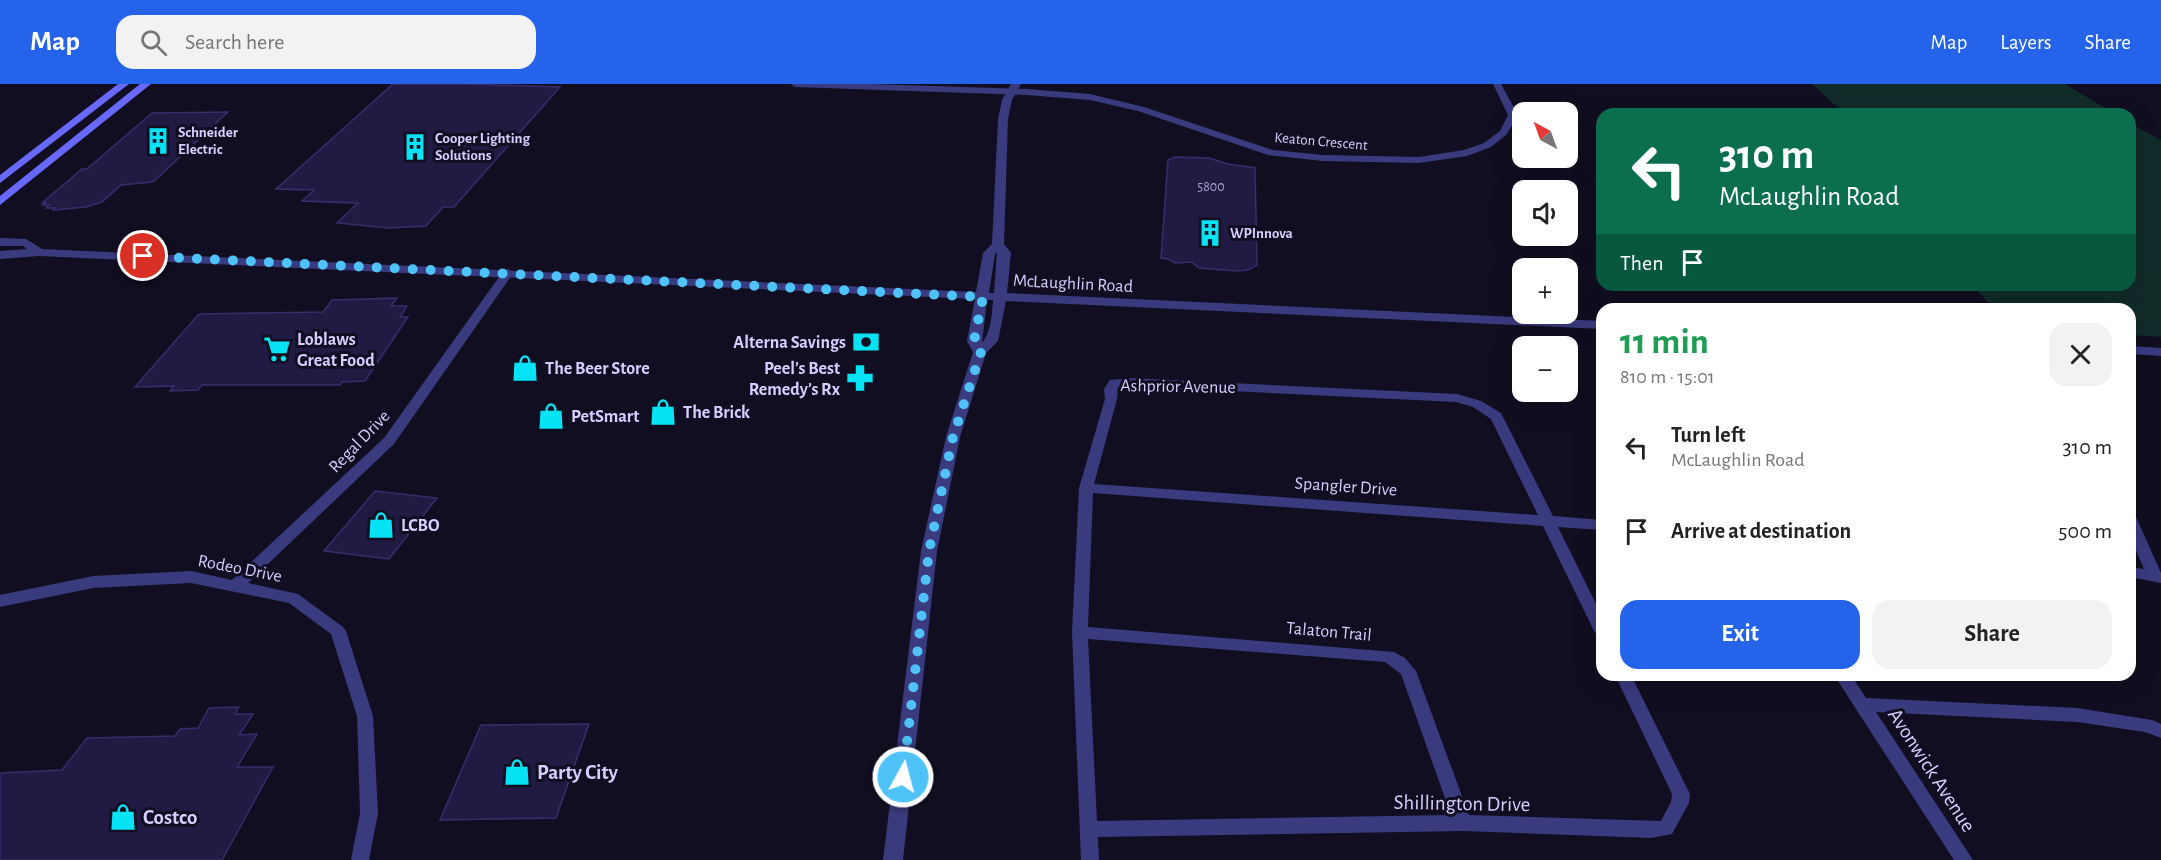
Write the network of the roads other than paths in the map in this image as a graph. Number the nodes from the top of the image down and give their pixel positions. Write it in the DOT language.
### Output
graph roads {
  1 [pos="124,84"];
  2 [pos="146,84"];
  3 [pos="795,84"];
  4 [pos="1497,84"];
  5 [pos="1014,88"];
  6 [pos="0,180"];
  7 [pos="0,202"];
  8 [pos="0,242"];
  9 [pos="998,245"];
  10 [pos="39,252"];
  11 [pos="0,255"];
  12 [pos="508,272"];
  13 [pos="983,297"];
  14 [pos="1002,297"];
  15 [pos="1596,325"];
  16 [pos="2136,350"];
  17 [pos="981,352"];
  18 [pos="2161,352"];
  19 [pos="1086,488"];
  20 [pos="1548,520"];
  21 [pos="1596,524"];
  22 [pos="2136,532"];
  23 [pos="2136,573"];
  24 [pos="2157,577"];
  25 [pos="235,586"];
  26 [pos="0,602"];
  27 [pos="1596,619"];
  28 [pos="1080,632"];
  29 [pos="1626,681"];
  30 [pos="1846,681"];
  31 [pos="1862,705"];
  32 [pos="2161,730"];
  33 [pos="1463,823"];
  34 [pos="1088,830"];
  35 [pos="360,860"];
  36 [pos="893,860"];
  37 [pos="1090,860"];
  38 [pos="1964,860"];
  1 -- 6 [label="main road"];
  2 -- 7 [label="main road"];
  3 -- 5 [label="street"];
  4 -- 5 [label="street, Keaton Crescent"];
  5 -- 9 [label="street"];
  8 -- 10 [label="street, McLaughlin Road"];
  9 -- 13 [label="street"];
  9 -- 14 [label="street"];
  10 -- 11 [label="street, McLaughlin Road"];
  10 -- 12 [label="street, McLaughlin Road"];
  12 -- 13 [label="street, McLaughlin Road"];
  12 -- 25 [label="street, Regal Drive"];
  13 -- 14 [label="street, McLaughlin Road"];
  13 -- 17 [label="street"];
  14 -- 15 [label="street, McLaughlin Road"];
  14 -- 17 [label="street"];
  16 -- 18 [label="street"];
  17 -- 36 [label="street"];
  19 -- 20 [label="street, Spangler Drive"];
  19 -- 20 [label="street, Ashprior Avenue"];
  19 -- 28 [label="street, Ashprior Avenue"];
  20 -- 21 [label="street, Spangler Drive"];
  20 -- 27 [label="street"];
  22 -- 24 [label="street"];
  23 -- 24 [label="street"];
  25 -- 26 [label="street, Rodeo Drive"];
  25 -- 35 [label="street, Rodeo Drive"];
  28 -- 33 [label="street, Talaton Trail"];
  28 -- 34 [label="street, Ashprior Avenue"];
  29 -- 33 [label="street, Shillington Drive"];
  30 -- 31 [label="street, Avonwick Avenue"];
  31 -- 32 [label="street"];
  31 -- 38 [label="street, Avonwick Avenue"];
  33 -- 34 [label="street, Shillington Drive"];
  34 -- 37 [label="street, Ashprior Avenue"];
}
